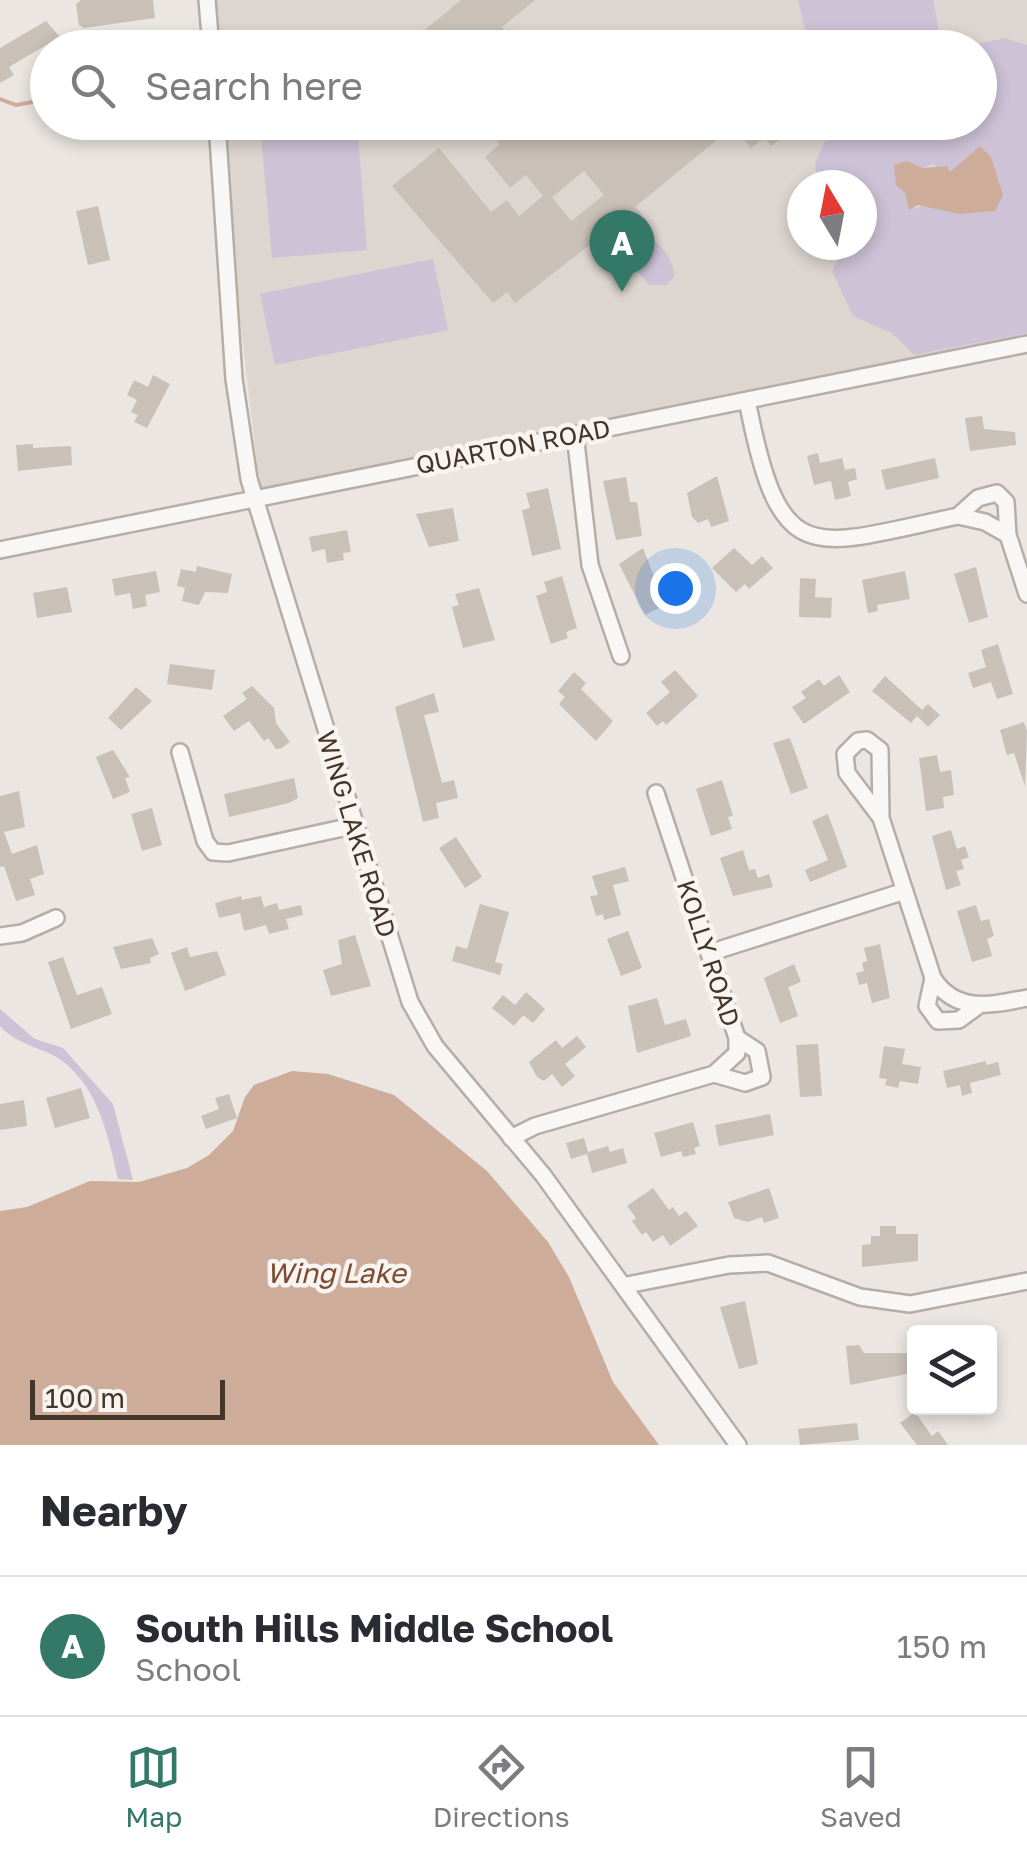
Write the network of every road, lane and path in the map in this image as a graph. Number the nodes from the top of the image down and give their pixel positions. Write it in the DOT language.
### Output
graph roads {
  1 [pos="208,0"];
  2 [pos="210,30"];
  3 [pos="218,140"];
  4 [pos="1027,344"];
  5 [pos="748,400"];
  6 [pos="574,434"];
  7 [pos="254,498"];
  8 [pos="958,516"];
  9 [pos="1008,535"];
  10 [pos="0,550"];
  11 [pos="1027,594"];
  12 [pos="621,656"];
  13 [pos="180,752"];
  14 [pos="656,792"];
  15 [pos="880,818"];
  16 [pos="352,826"];
  17 [pos="904,891"];
  18 [pos="56,918"];
  19 [pos="0,936"];
  20 [pos="709,953"];
  21 [pos="933,978"];
  22 [pos="1027,998"];
  23 [pos="978,1006"];
  24 [pos="737,1038"];
  25 [pos="714,1074"];
  26 [pos="512,1138"];
  27 [pos="1027,1281"];
  28 [pos="627,1285"];
  29 [pos="738,1445"];
  1 -- 2 [label="street"];
  3 -- 7 [label="street, WING LAKE ROAD"];
  4 -- 5 [label="street, QUARTON ROAD"];
  5 -- 6 [label="street, QUARTON ROAD"];
  5 -- 8 [label="street"];
  6 -- 7 [label="street, QUARTON ROAD"];
  6 -- 12 [label="street"];
  7 -- 10 [label="street, QUARTON ROAD"];
  7 -- 16 [label="street, WING LAKE ROAD"];
  8 -- 9 [label="street"];
  8 -- 9 [label="street"];
  9 -- 11 [label="street"];
  13 -- 16 [label="street"];
  14 -- 20 [label="street, KOLLY ROAD"];
  15 -- 15 [label="street"];
  15 -- 17 [label="street"];
  16 -- 26 [label="street, WING LAKE ROAD"];
  17 -- 20 [label="street"];
  17 -- 21 [label="street"];
  18 -- 19 [label="street"];
  20 -- 24 [label="street, KOLLY ROAD"];
  21 -- 23 [label="street"];
  21 -- 23 [label="street"];
  22 -- 23 [label="street"];
  24 -- 25 [label="street, KOLLY ROAD"];
  24 -- 25 [label="street"];
  25 -- 26 [label="street"];
  26 -- 28 [label="street, WING LAKE ROAD"];
  27 -- 28 [label="street"];
  28 -- 29 [label="street, WING LAKE ROAD"];
}
